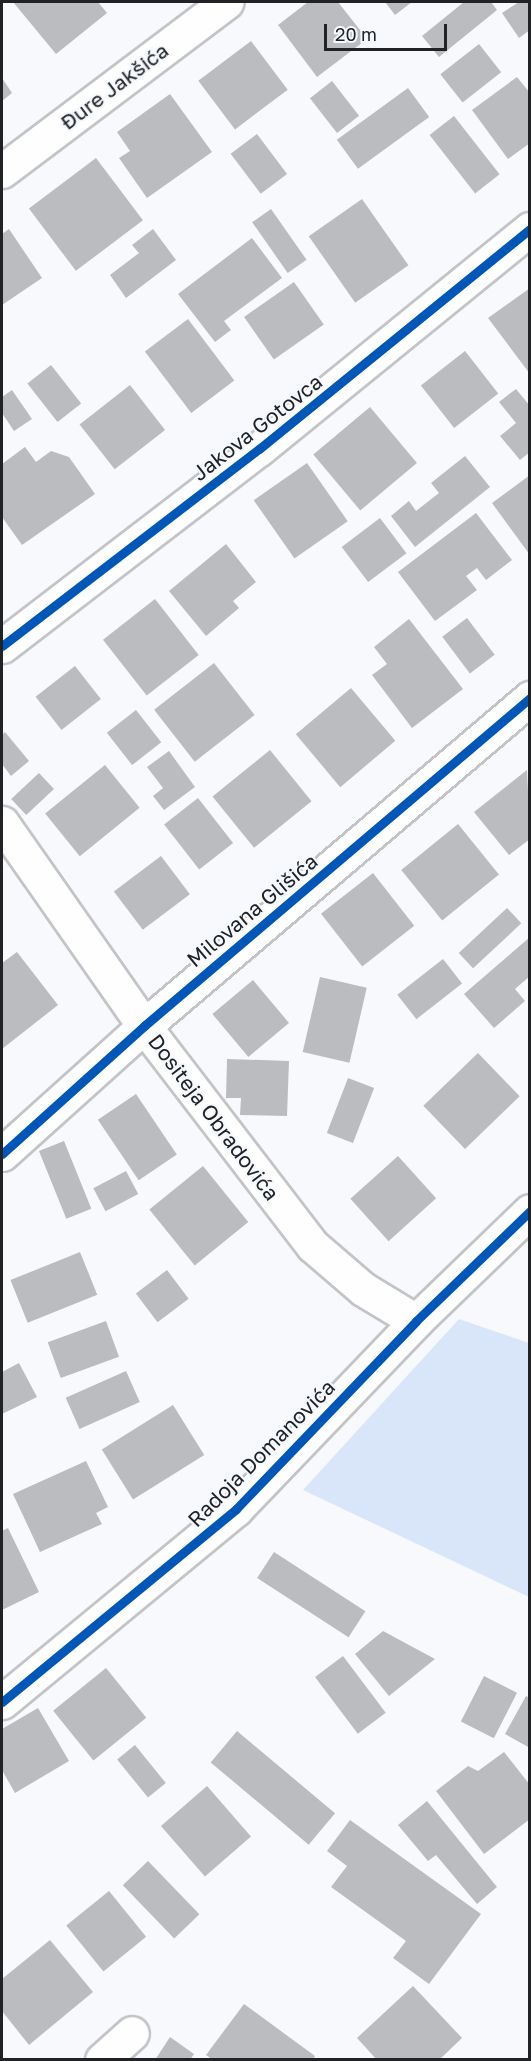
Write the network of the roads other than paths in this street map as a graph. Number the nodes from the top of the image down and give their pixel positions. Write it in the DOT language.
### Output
graph roads {
  1 [pos="226,2"];
  2 [pos="2,171"];
  3 [pos="530,229"];
  4 [pos="2,646"];
  5 [pos="530,698"];
  6 [pos="2,823"];
  7 [pos="144,1026"];
  8 [pos="2,1154"];
  9 [pos="530,1211"];
  10 [pos="416,1321"];
  11 [pos="2,1702"];
  12 [pos="132,2033"];
  13 [pos="102,2060"];
  1 -- 2 [label="street, Đure Jakšića"];
  3 -- 4 [label="street, Jakova Gotovca"];
  5 -- 7 [label="street, Milovana Glišića"];
  6 -- 7 [label="street, Dositeja Obradovića"];
  7 -- 8 [label="street, Milovana Glišića"];
  7 -- 10 [label="street, Dositeja Obradovića"];
  9 -- 10 [label="street, Radoja Domanovića"];
  10 -- 11 [label="street, Radoja Domanovića"];
  12 -- 13 [label="street"];
}
